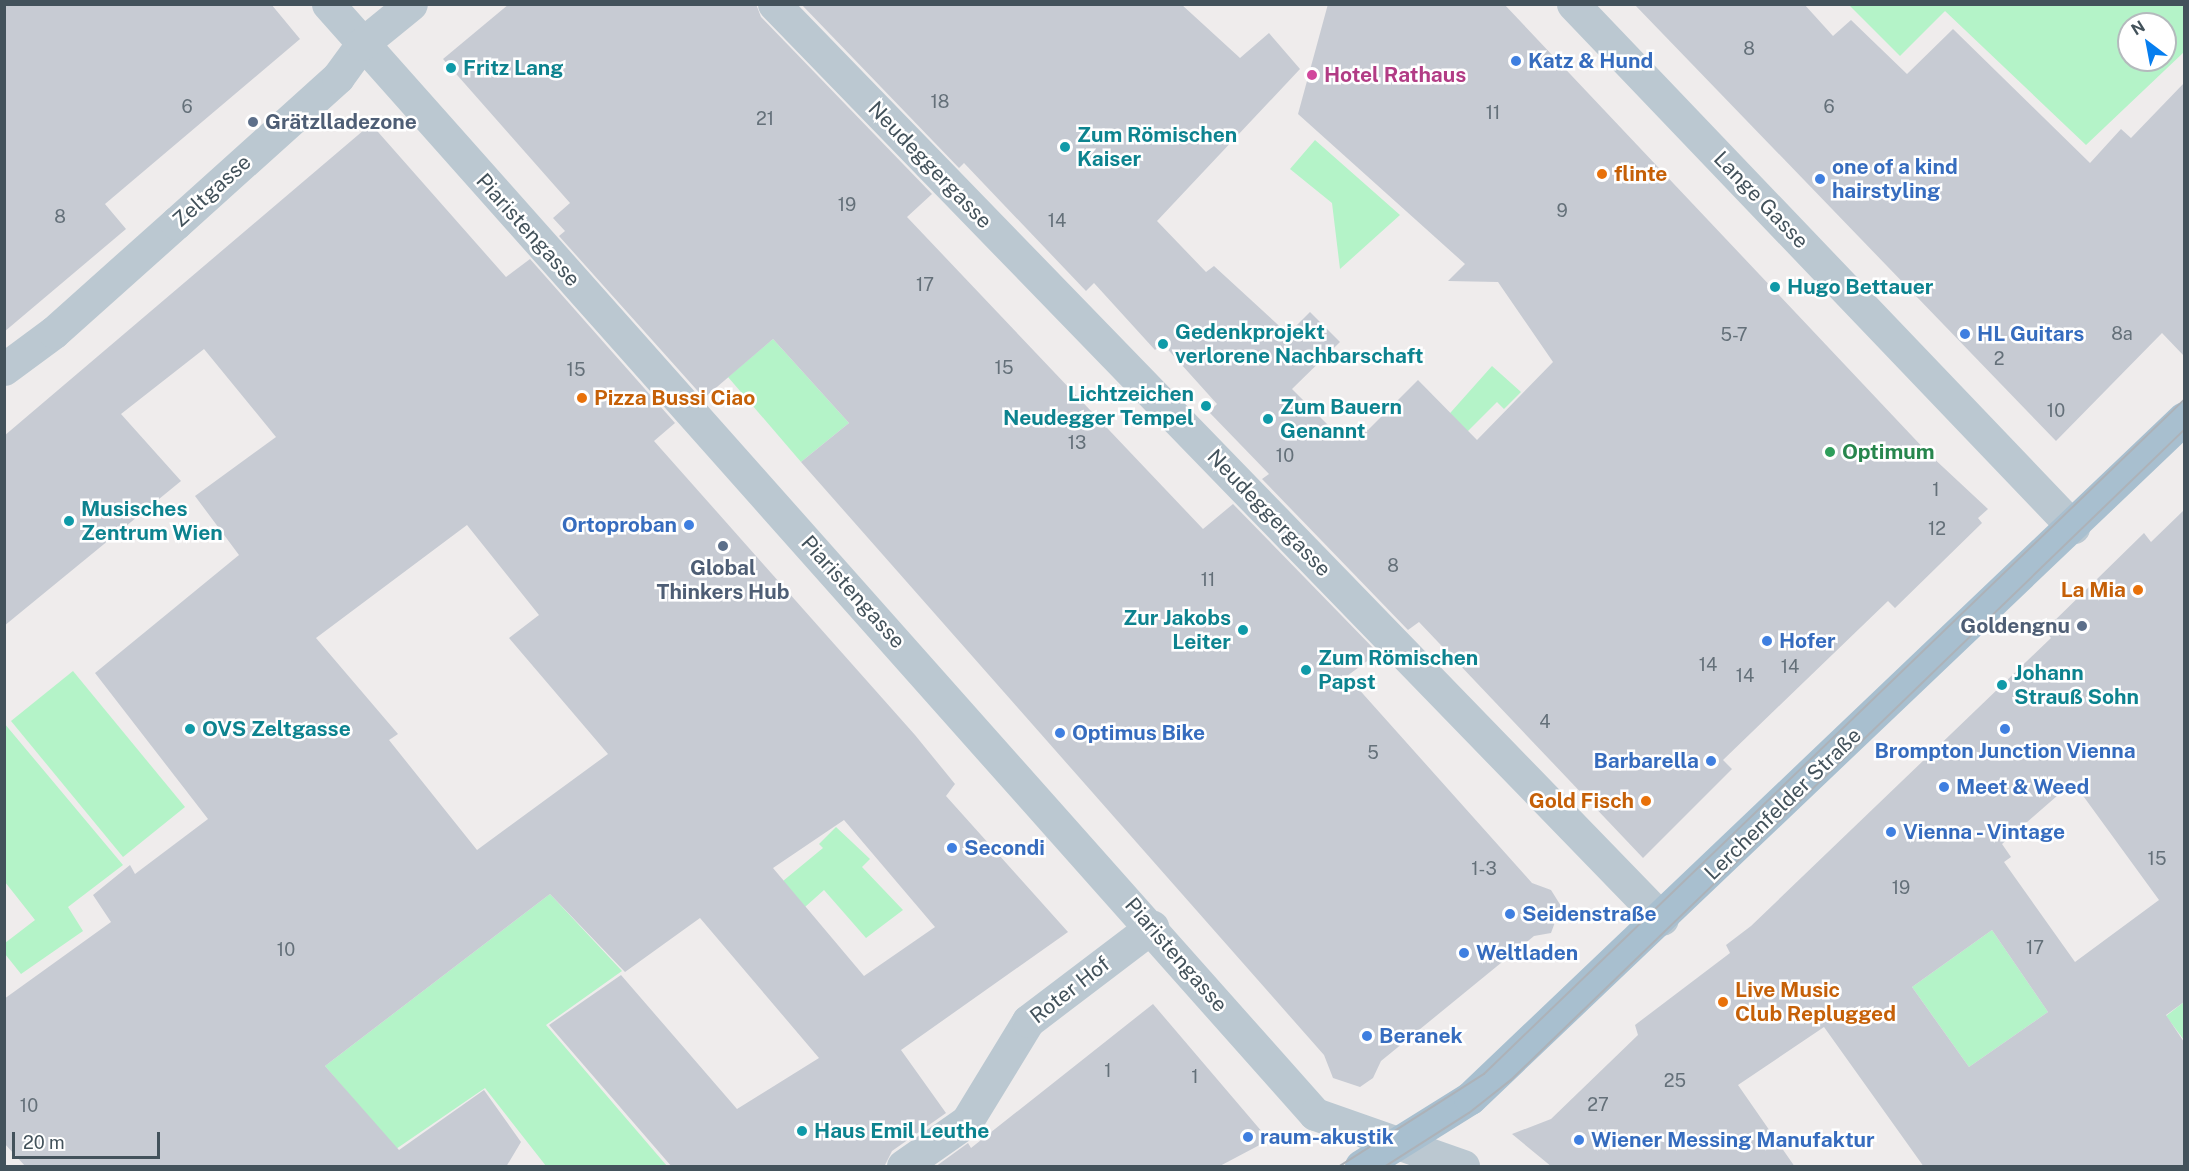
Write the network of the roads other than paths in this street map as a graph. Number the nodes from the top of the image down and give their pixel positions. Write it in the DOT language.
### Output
graph roads {
  1 [pos="328,4"];
  2 [pos="411,4"];
  3 [pos="774,4"];
  4 [pos="1573,4"];
  5 [pos="362,44"];
  6 [pos="4,369"];
  7 [pos="2184,418"];
  8 [pos="2073,527"];
  9 [pos="1662,919"];
  10 [pos="1152,927"];
  11 [pos="1400,1145"];
  12 [pos="903,1167"];
  13 [pos="1361,1167"];
  14 [pos="1463,1167"];
  1 -- 5 [label="street, Piaristengasse"];
  2 -- 5 [label="street, Zeltgasse"];
  3 -- 9 [label="street, Neudeggergasse"];
  4 -- 8 [label="street, Lange Gasse"];
  5 -- 6 [label="street, Zeltgasse"];
  5 -- 10 [label="street, Piaristengasse"];
  7 -- 8 [label="main road, Lerchenfelder Straße"];
  8 -- 9 [label="main road, Lerchenfelder Straße"];
  9 -- 11 [label="main road, Lerchenfelder Straße"];
  10 -- 11 [label="street, Piaristengasse"];
  10 -- 12 [label="street, Roter Hof"];
  11 -- 13 [label="main road, Lerchenfelder Straße"];
  11 -- 14 [label="street, Piaristengasse"];
}
